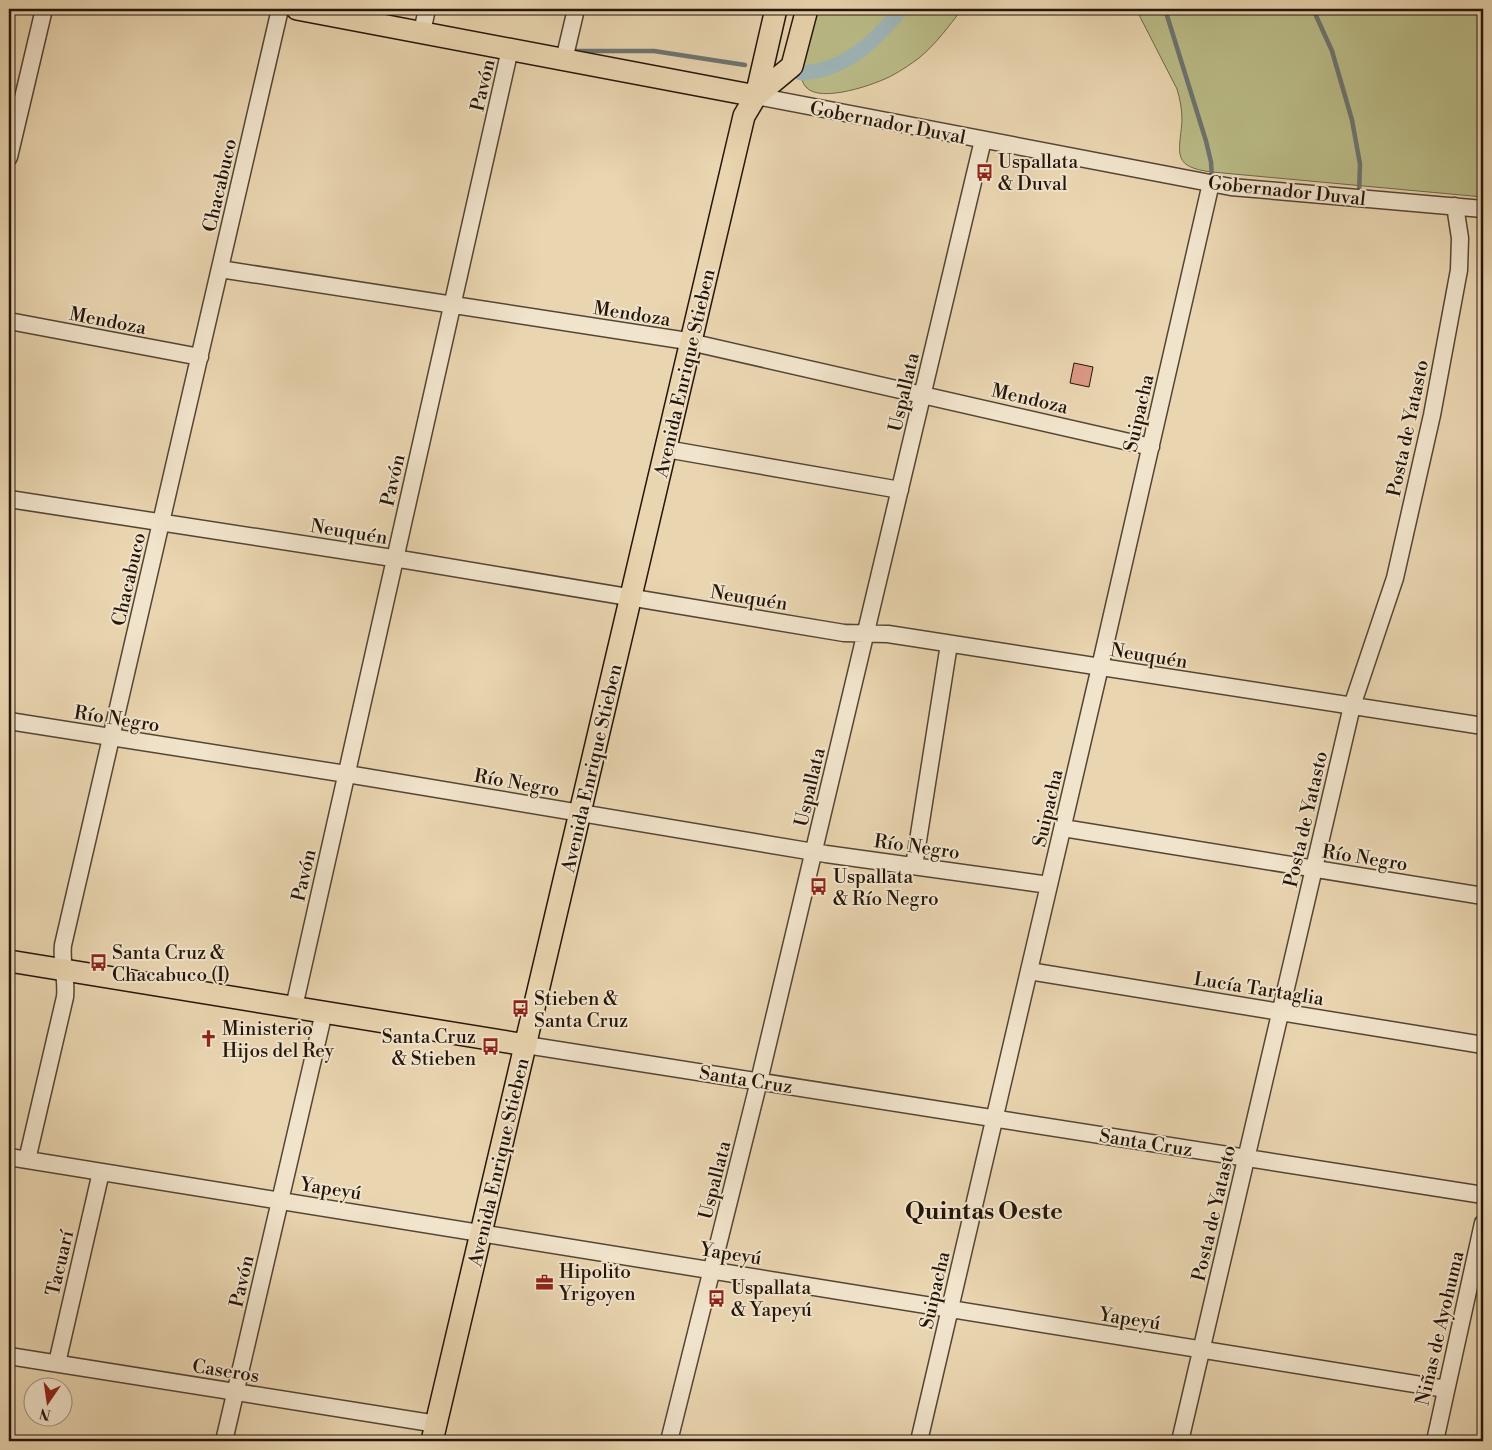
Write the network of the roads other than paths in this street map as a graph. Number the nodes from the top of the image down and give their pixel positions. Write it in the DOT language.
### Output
graph roads {
  1 [pos="44,9"];
  2 [pos="280,9"];
  3 [pos="297,9"];
  4 [pos="428,9"];
  5 [pos="576,9"];
  6 [pos="776,9"];
  7 [pos="807,9"];
  8 [pos="422,32"];
  9 [pos="510,49"];
  10 [pos="564,60"];
  11 [pos="756,96"];
  12 [pos="983,140"];
  13 [pos="9,157"];
  14 [pos="1212,183"];
  15 [pos="1455,206"];
  16 [pos="1483,209"];
  17 [pos="220,269"];
  18 [pos="453,305"];
  19 [pos="9,321"];
  20 [pos="691,343"];
  21 [pos="200,357"];
  22 [pos="922,395"];
  23 [pos="1151,446"];
  24 [pos="666,449"];
  25 [pos="900,490"];
  26 [pos="9,499"];
  27 [pos="161,522"];
  28 [pos="395,558"];
  29 [pos="631,597"];
  30 [pos="866,634"];
  31 [pos="949,644"];
  32 [pos="1100,667"];
  33 [pos="1352,706"];
  34 [pos="9,721"];
  35 [pos="1483,726"];
  36 [pos="112,737"];
  37 [pos="346,774"];
  38 [pos="580,813"];
  39 [pos="1063,828"];
  40 [pos="814,852"];
  41 [pos="914,866"];
  42 [pos="1314,869"];
  43 [pos="1050,885"];
  44 [pos="1483,896"];
  45 [pos="9,961"];
  46 [pos="64,970"];
  47 [pos="1029,971"];
  48 [pos="294,1007"];
  49 [pos="324,1012"];
  50 [pos="1281,1012"];
  51 [pos="526,1045"];
  52 [pos="1483,1045"];
  53 [pos="759,1081"];
  54 [pos="995,1118"];
  55 [pos="9,1157"];
  56 [pos="1247,1158"];
  57 [pos="27,1160"];
  58 [pos="101,1172"];
  59 [pos="1483,1195"];
  60 [pos="280,1200"];
  61 [pos="1483,1224"];
  62 [pos="482,1233"];
  63 [pos="712,1270"];
  64 [pos="950,1309"];
  65 [pos="1202,1350"];
  66 [pos="9,1356"];
  67 [pos="57,1363"];
  68 [pos="1446,1389"];
  69 [pos="236,1392"];
  70 [pos="434,1432"];
  71 [pos="224,1441"];
  72 [pos="670,1441"];
  73 [pos="919,1441"];
  74 [pos="1180,1441"];
  75 [pos="1435,1441"];
  1 -- 13 [label="street"];
  2 -- 17 [label="street, Chacabuco"];
  3 -- 8 [label="main road, Gobernador Duval"];
  4 -- 8 [label="street"];
  5 -- 10 [label="street"];
  6 -- 11 [label="main road, Avenida Enrique Stieben"];
  7 -- 11 [label="main road, Avenida Enrique Stieben"];
  8 -- 9 [label="main road, Gobernador Duval"];
  9 -- 10 [label="main road, Gobernador Duval"];
  9 -- 18 [label="street, Pavón"];
  10 -- 11 [label="main road, Gobernador Duval"];
  11 -- 12 [label="street, Gobernador Duval"];
  11 -- 20 [label="main road, Avenida Enrique Stieben"];
  12 -- 14 [label="street, Gobernador Duval"];
  12 -- 22 [label="street, Uspallata"];
  14 -- 15 [label="street, Gobernador Duval"];
  14 -- 23 [label="street, Suipacha"];
  15 -- 16 [label="street, Gobernador Duval"];
  15 -- 33 [label="street, Posta de Yatasto"];
  17 -- 18 [label="street, Mendoza"];
  17 -- 21 [label="street, Chacabuco"];
  18 -- 20 [label="street, Mendoza"];
  18 -- 28 [label="street, Pavón"];
  19 -- 21 [label="street, Mendoza"];
  20 -- 22 [label="street, Mendoza"];
  20 -- 24 [label="main road, Avenida Enrique Stieben"];
  21 -- 27 [label="street, Chacabuco"];
  22 -- 23 [label="street, Mendoza"];
  22 -- 25 [label="street, Uspallata"];
  23 -- 32 [label="street, Suipacha"];
  24 -- 25 [label="street"];
  24 -- 29 [label="main road, Avenida Enrique Stieben"];
  25 -- 30 [label="street, Uspallata"];
  26 -- 27 [label="street, Neuquén"];
  27 -- 28 [label="street, Neuquén"];
  27 -- 36 [label="street, Chacabuco"];
  28 -- 29 [label="street, Neuquén"];
  28 -- 37 [label="street, Pavón"];
  29 -- 30 [label="street, Neuquén"];
  29 -- 38 [label="main road, Avenida Enrique Stieben"];
  30 -- 31 [label="street, Neuquén"];
  30 -- 40 [label="street, Uspallata"];
  31 -- 32 [label="street, Neuquén"];
  31 -- 41 [label="street"];
  32 -- 33 [label="street, Neuquén"];
  32 -- 39 [label="street, Suipacha"];
  33 -- 35 [label="street, Neuquén"];
  33 -- 42 [label="street, Posta de Yatasto"];
  34 -- 36 [label="street, Río Negro"];
  36 -- 37 [label="street, Río Negro"];
  36 -- 46 [label="street, Chacabuco"];
  37 -- 38 [label="street, Río Negro"];
  37 -- 48 [label="street, Pavón"];
  38 -- 40 [label="street, Río Negro"];
  38 -- 51 [label="main road, Avenida Enrique Stieben"];
  39 -- 42 [label="street, Río Negro"];
  39 -- 43 [label="street, Suipacha"];
  40 -- 41 [label="street, Río Negro"];
  40 -- 53 [label="street, Uspallata"];
  41 -- 43 [label="street, Río Negro"];
  42 -- 44 [label="street, Río Negro"];
  42 -- 50 [label="street, Posta de Yatasto"];
  43 -- 47 [label="street, Suipacha"];
  45 -- 46 [label="main road, Santa Cruz"];
  46 -- 48 [label="main road, Santa Cruz"];
  46 -- 57 [label="street, Chacabuco"];
  47 -- 50 [label="street, Lucía Tartaglia"];
  47 -- 54 [label="street, Suipacha"];
  48 -- 49 [label="main road, Santa Cruz"];
  49 -- 51 [label="main road, Santa Cruz"];
  49 -- 60 [label="street, Pavón"];
  50 -- 52 [label="street, Lucía Tartaglia"];
  50 -- 56 [label="street, Posta de Yatasto"];
  51 -- 53 [label="street, Santa Cruz"];
  51 -- 62 [label="main road, Avenida Enrique Stieben"];
  53 -- 54 [label="street, Santa Cruz"];
  53 -- 63 [label="street, Uspallata"];
  54 -- 56 [label="street, Santa Cruz"];
  54 -- 64 [label="street, Suipacha"];
  55 -- 57 [label="street, Yapeyú"];
  56 -- 59 [label="street, Santa Cruz"];
  56 -- 65 [label="street, Posta de Yatasto"];
  57 -- 58 [label="street, Yapeyú"];
  58 -- 60 [label="street, Yapeyú"];
  58 -- 67 [label="street, Tacuarí"];
  60 -- 62 [label="street, Yapeyú"];
  60 -- 69 [label="street, Pavón"];
  61 -- 68 [label="street, Niñas de Ayohuma"];
  62 -- 63 [label="street, Yapeyú"];
  62 -- 70 [label="main road, Avenida Enrique Stieben"];
  63 -- 64 [label="street, Yapeyú"];
  63 -- 72 [label="street, Uspallata"];
  64 -- 65 [label="street, Yapeyú"];
  64 -- 73 [label="street, Suipacha"];
  65 -- 68 [label="street, Yapeyú"];
  65 -- 74 [label="street, Posta de Yatasto"];
  66 -- 67 [label="street, Caseros"];
  67 -- 69 [label="street, Caseros"];
  68 -- 75 [label="street, Niñas de Ayohuma"];
  69 -- 70 [label="street, Caseros"];
  69 -- 71 [label="street, Pavón"];
}
